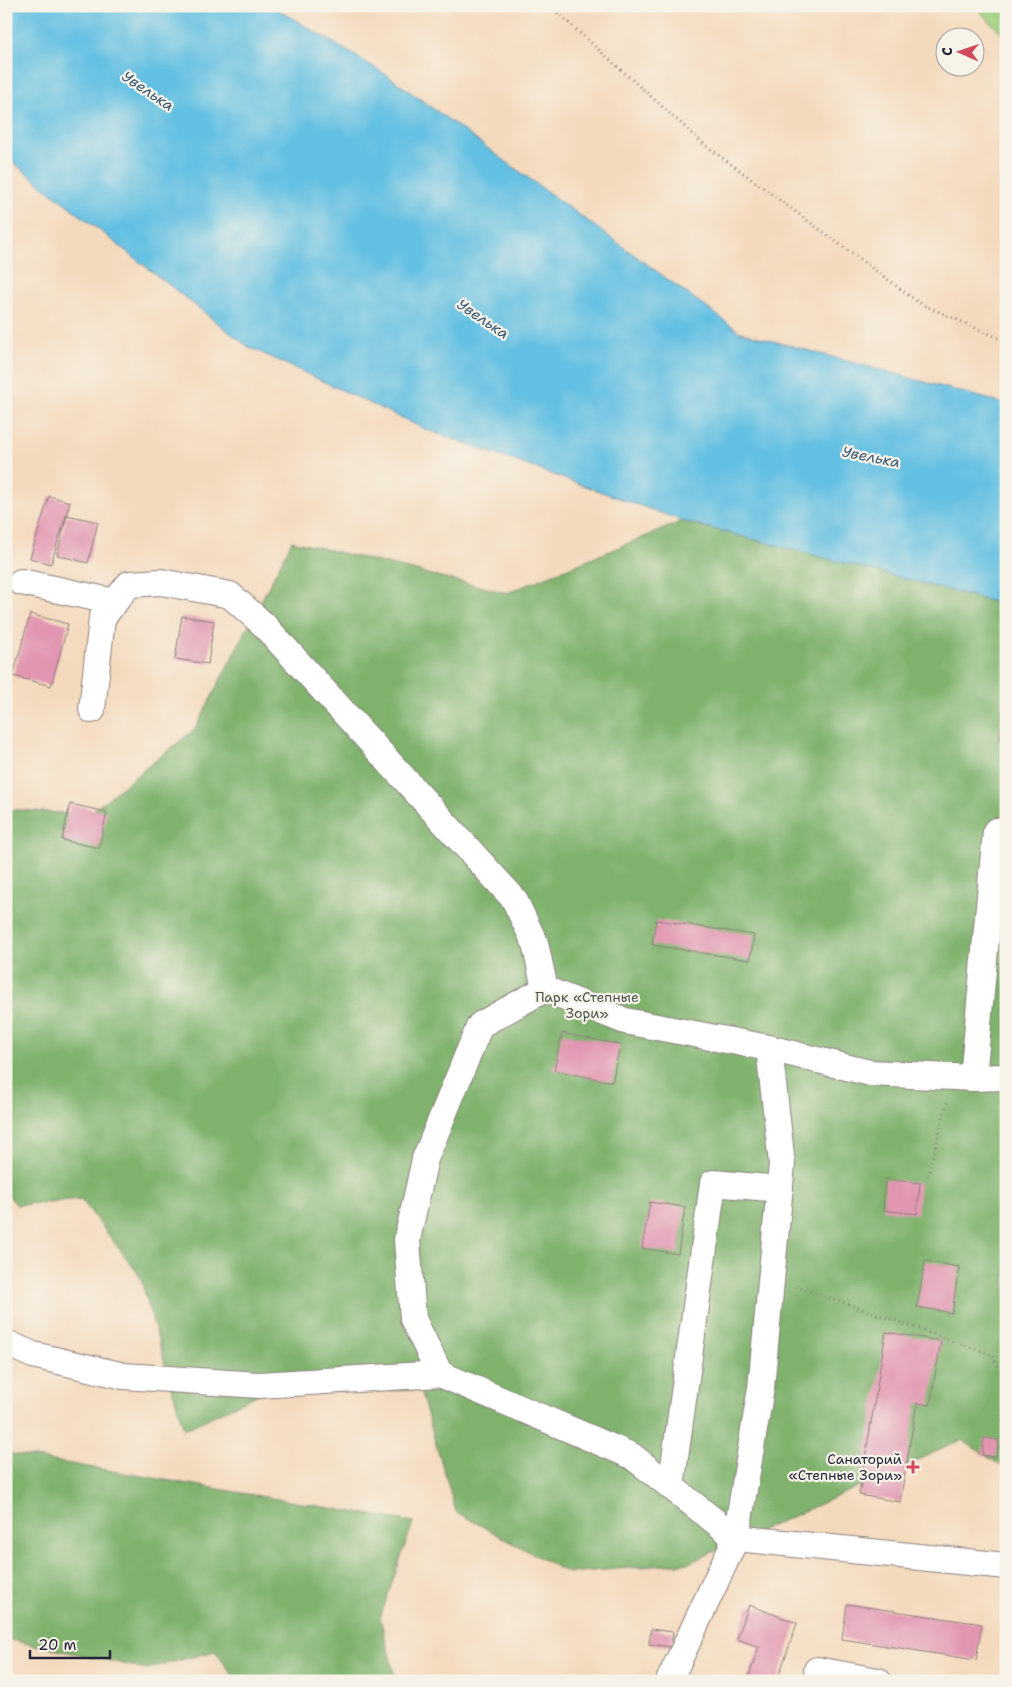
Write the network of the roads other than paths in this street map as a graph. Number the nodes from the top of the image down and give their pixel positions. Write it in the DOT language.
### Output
graph roads {
  1 [pos="21,582"];
  2 [pos="114,602"];
  3 [pos="92,710"];
  4 [pos="996,831"];
  5 [pos="545,989"];
  6 [pos="769,1048"];
  7 [pos="1006,1077"];
  8 [pos="963,1078"];
  9 [pos="780,1189"];
  10 [pos="6,1343"];
  11 [pos="440,1374"];
  12 [pos="671,1487"];
  13 [pos="736,1538"];
  14 [pos="1006,1566"];
  15 [pos="817,1670"];
  16 [pos="669,1681"];
  17 [pos="878,1681"];
  1 -- 2 [label="lane"];
  2 -- 3 [label="lane"];
  2 -- 5 [label="lane"];
  4 -- 8 [label="lane"];
  5 -- 6 [label="lane"];
  5 -- 11 [label="lane"];
  6 -- 8 [label="lane"];
  6 -- 9 [label="lane"];
  7 -- 8 [label="lane"];
  9 -- 12 [label="lane"];
  9 -- 13 [label="lane"];
  10 -- 11 [label="lane"];
  11 -- 12 [label="lane"];
  12 -- 13 [label="lane"];
  13 -- 14 [label="lane"];
  13 -- 16 [label="lane"];
  15 -- 17 [label="lane"];
}
